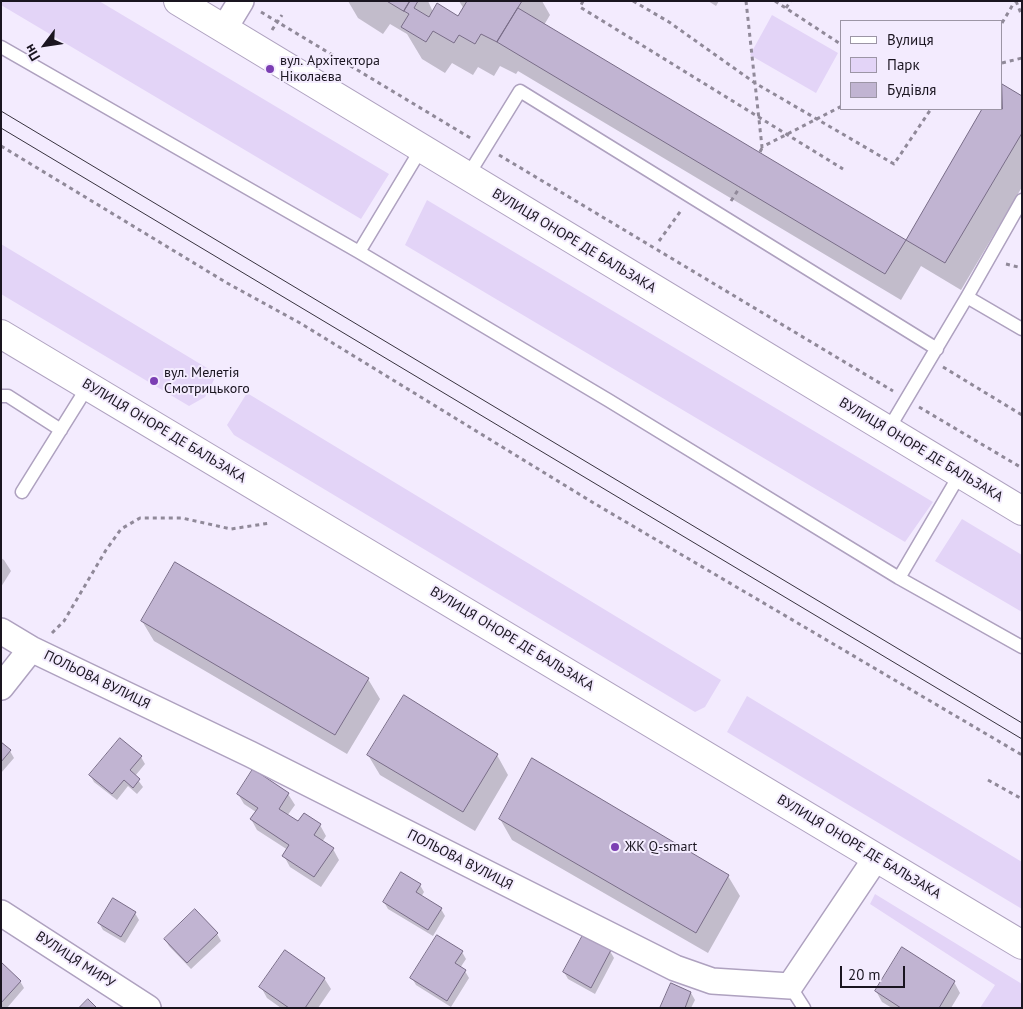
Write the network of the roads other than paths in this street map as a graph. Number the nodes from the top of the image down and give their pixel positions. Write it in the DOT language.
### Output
graph roads {
  1 [pos="178,1"];
  2 [pos="251,6"];
  3 [pos="224,29"];
  4 [pos="1,47"];
  5 [pos="421,149"];
  6 [pos="467,177"];
  7 [pos="1022,200"];
  8 [pos="359,252"];
  9 [pos="967,297"];
  10 [pos="1022,330"];
  11 [pos="1,334"];
  12 [pos="933,354"];
  13 [pos="88,386"];
  14 [pos="1,396"];
  15 [pos="61,430"];
  16 [pos="888,430"];
  17 [pos="960,474"];
  18 [pos="22,492"];
  19 [pos="1022,511"];
  20 [pos="899,578"];
  21 [pos="1,631"];
  22 [pos="1022,648"];
  23 [pos="31,649"];
  24 [pos="1,687"];
  25 [pos="876,858"];
  26 [pos="1,913"];
  27 [pos="1022,944"];
  28 [pos="790,986"];
  29 [pos="148,1008"];
  30 [pos="804,1008"];
  1 -- 3 [label="main road, ВУЛИЦЯ ОНОРЕ ДЕ БАЛЬЗАКА"];
  2 -- 3 [label="street"];
  3 -- 5 [label="main road, ВУЛИЦЯ ОНОРЕ ДЕ БАЛЬЗАКА"];
  4 -- 8 [label="lane"];
  5 -- 6 [label="main road, ВУЛИЦЯ ОНОРЕ ДЕ БАЛЬЗАКА"];
  5 -- 8 [label="lane"];
  6 -- 12 [label="lane"];
  6 -- 16 [label="main road, ВУЛИЦЯ ОНОРЕ ДЕ БАЛЬЗАКА"];
  7 -- 9 [label="lane"];
  8 -- 20 [label="lane"];
  9 -- 10 [label="lane"];
  9 -- 12 [label="lane"];
  11 -- 13 [label="main road, ВУЛИЦЯ ОНОРЕ ДЕ БАЛЬЗАКА"];
  12 -- 16 [label="lane"];
  13 -- 15 [label="lane"];
  13 -- 25 [label="main road, ВУЛИЦЯ ОНОРЕ ДЕ БАЛЬЗАКА"];
  14 -- 15 [label="lane"];
  15 -- 18 [label="lane"];
  16 -- 17 [label="main road, ВУЛИЦЯ ОНОРЕ ДЕ БАЛЬЗАКА"];
  17 -- 19 [label="main road, ВУЛИЦЯ ОНОРЕ ДЕ БАЛЬЗАКА"];
  17 -- 20 [label="lane"];
  20 -- 22 [label="lane"];
  21 -- 23 [label="street, ПОЛЬОВА ВУЛИЦЯ"];
  23 -- 24 [label="street"];
  23 -- 28 [label="street, ПОЛЬОВА ВУЛИЦЯ"];
  25 -- 27 [label="main road, ВУЛИЦЯ ОНОРЕ ДЕ БАЛЬЗАКА"];
  25 -- 28 [label="street"];
  26 -- 29 [label="street, ВУЛИЦЯ МИРУ"];
  28 -- 30 [label="lane"];
}
